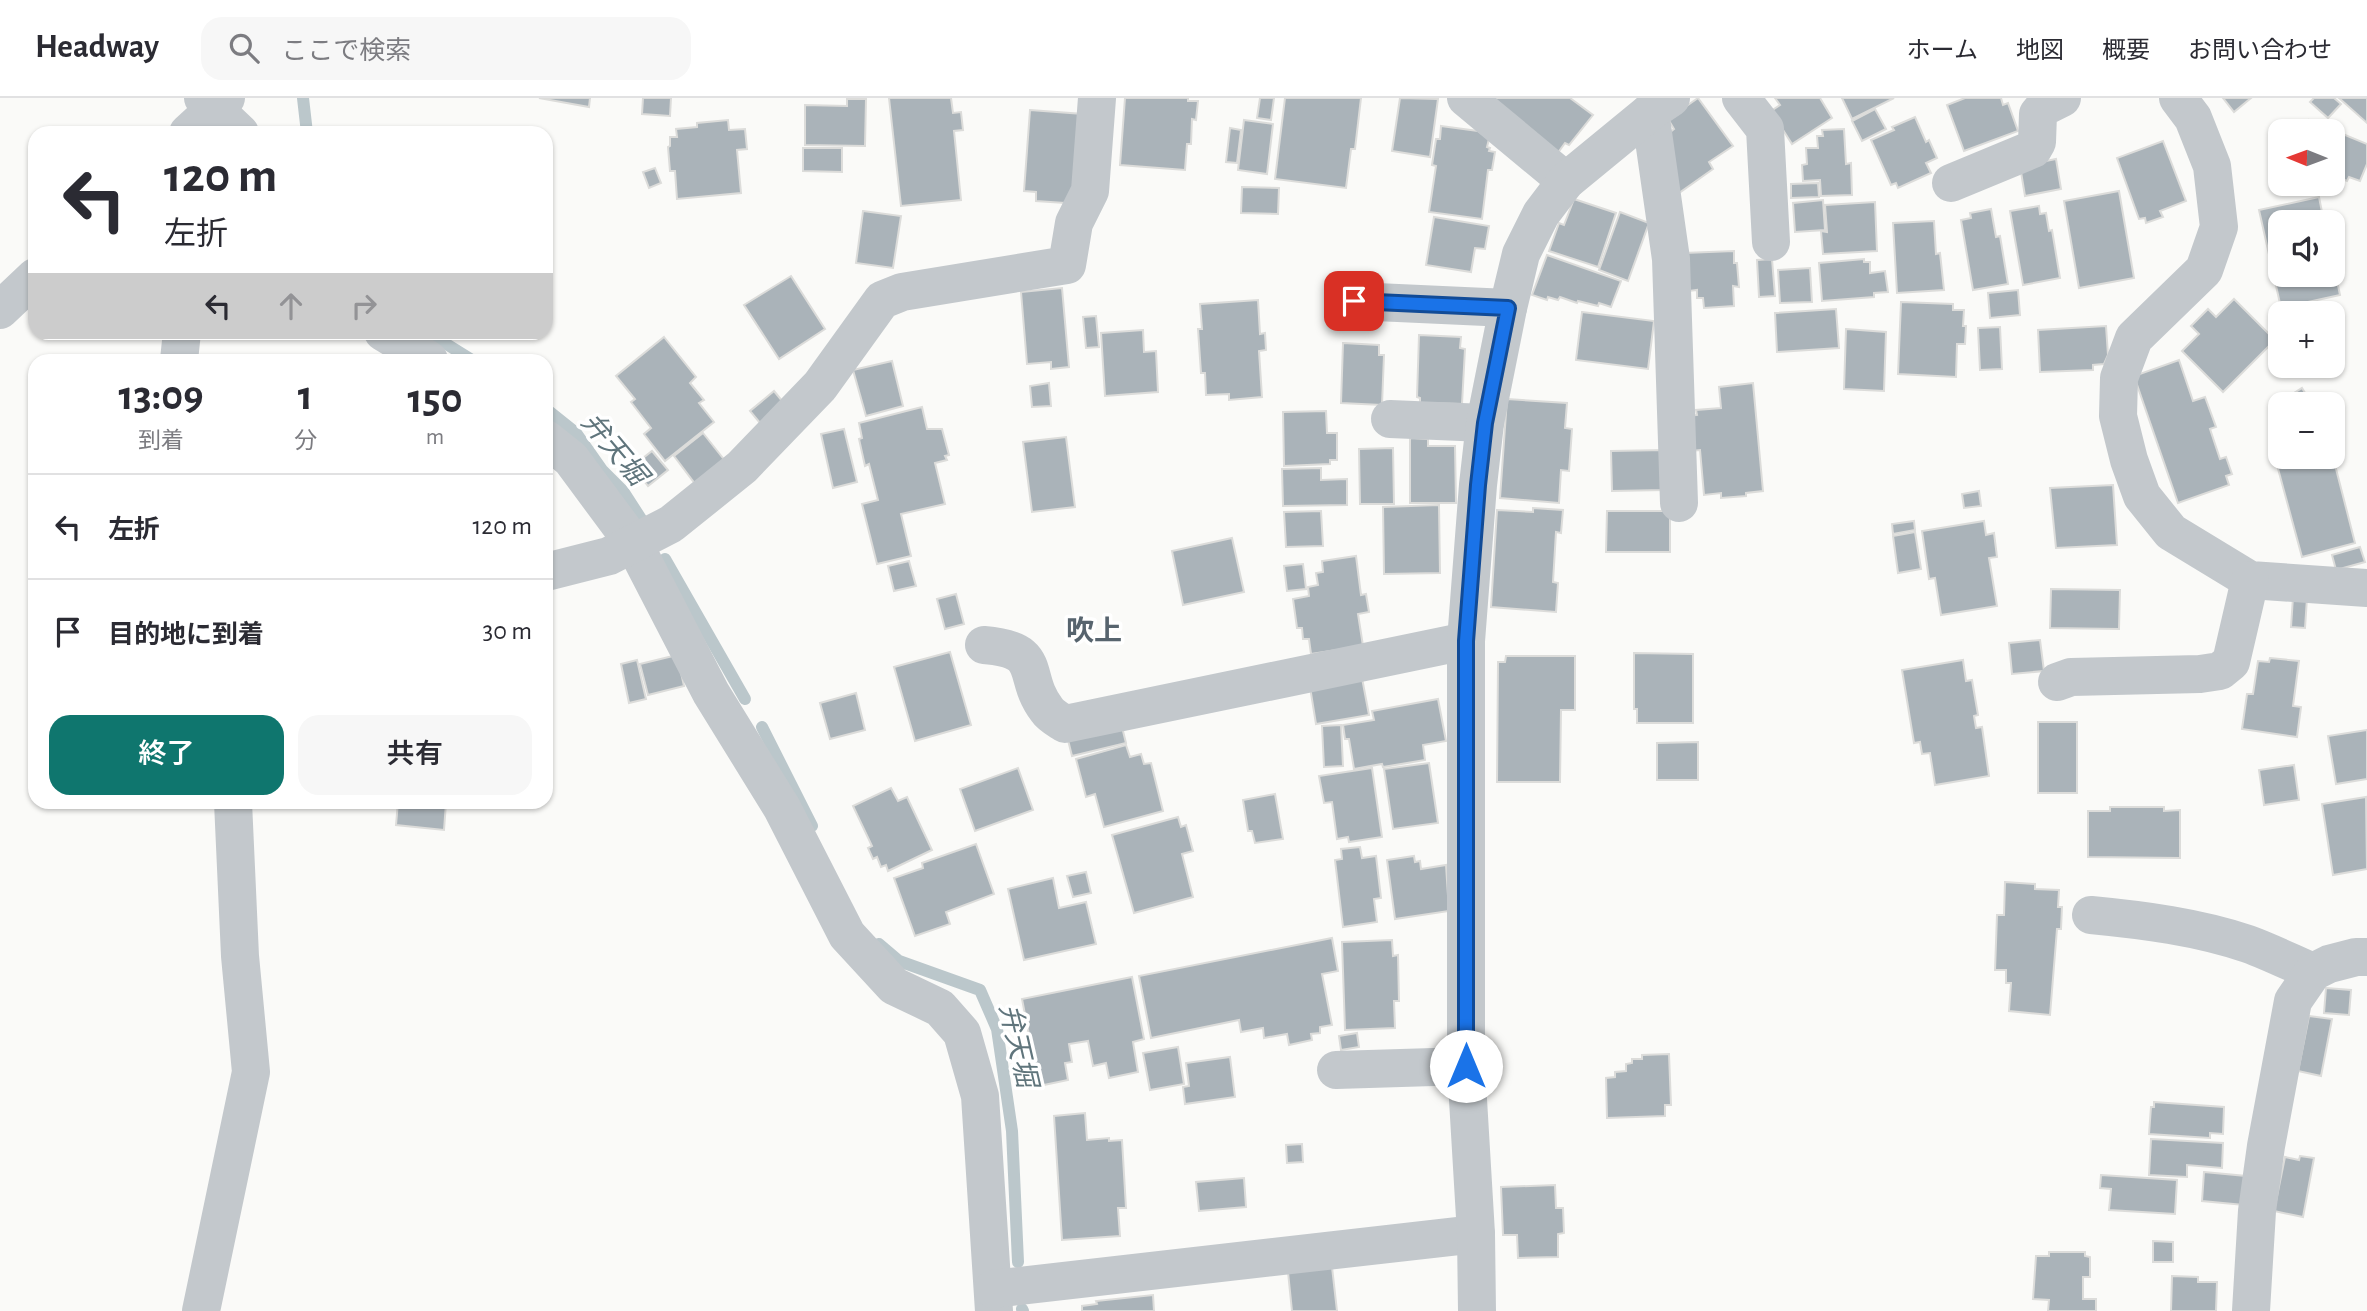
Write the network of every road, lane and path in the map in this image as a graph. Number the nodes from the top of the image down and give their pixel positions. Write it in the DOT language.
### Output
graph roads {
  1 [pos="1097,98"];
  2 [pos="1466,98"];
  3 [pos="1741,98"];
  4 [pos="2062,98"];
  5 [pos="2178,98"];
  6 [pos="1660,105"];
  7 [pos="1566,181"];
  8 [pos="1951,183"];
  9 [pos="1771,242"];
  10 [pos="28,283"];
  11 [pos="1354,301"];
  12 [pos="1508,308"];
  13 [pos="0,310"];
  14 [pos="396,340"];
  15 [pos="419,354"];
  16 [pos="1390,419"];
  17 [pos="1485,423"];
  18 [pos="553,445"];
  19 [pos="1679,503"];
  20 [pos="634,544"];
  21 [pos="553,570"];
  22 [pos="2250,580"];
  23 [pos="2367,588"];
  24 [pos="1466,641"];
  25 [pos="984,645"];
  26 [pos="2057,682"];
  27 [pos="233,809"];
  28 [pos="2091,915"];
  29 [pos="2367,957"];
  30 [pos="2313,972"];
  31 [pos="1466,1066"];
  32 [pos="1336,1070"];
  33 [pos="1476,1234"];
  34 [pos="994,1300"];
  35 [pos="201,1311"];
  36 [pos="1477,1311"];
  37 [pos="2251,1311"];
  1 -- 20 [label="street"];
  2 -- 7 [label="street"];
  3 -- 9 [label="street"];
  4 -- 8 [label="street"];
  5 -- 22 [label="street"];
  6 -- 7 [label="street"];
  6 -- 19 [label="street"];
  7 -- 12 [label="street"];
  10 -- 13 [label="street"];
  11 -- 12 [label="street"];
  12 -- 17 [label="street"];
  14 -- 15 [label="street"];
  16 -- 17 [label="street"];
  17 -- 24 [label="street"];
  18 -- 20 [label="street"];
  20 -- 21 [label="street"];
  20 -- 34 [label="street"];
  22 -- 23 [label="street"];
  22 -- 26 [label="street"];
  24 -- 25 [label="street"];
  24 -- 31 [label="street"];
  27 -- 35 [label="street"];
  28 -- 30 [label="street"];
  29 -- 30 [label="street"];
  30 -- 37 [label="street"];
  31 -- 32 [label="street"];
  31 -- 33 [label="street"];
  33 -- 34 [label="street"];
  33 -- 36 [label="street"];
}
